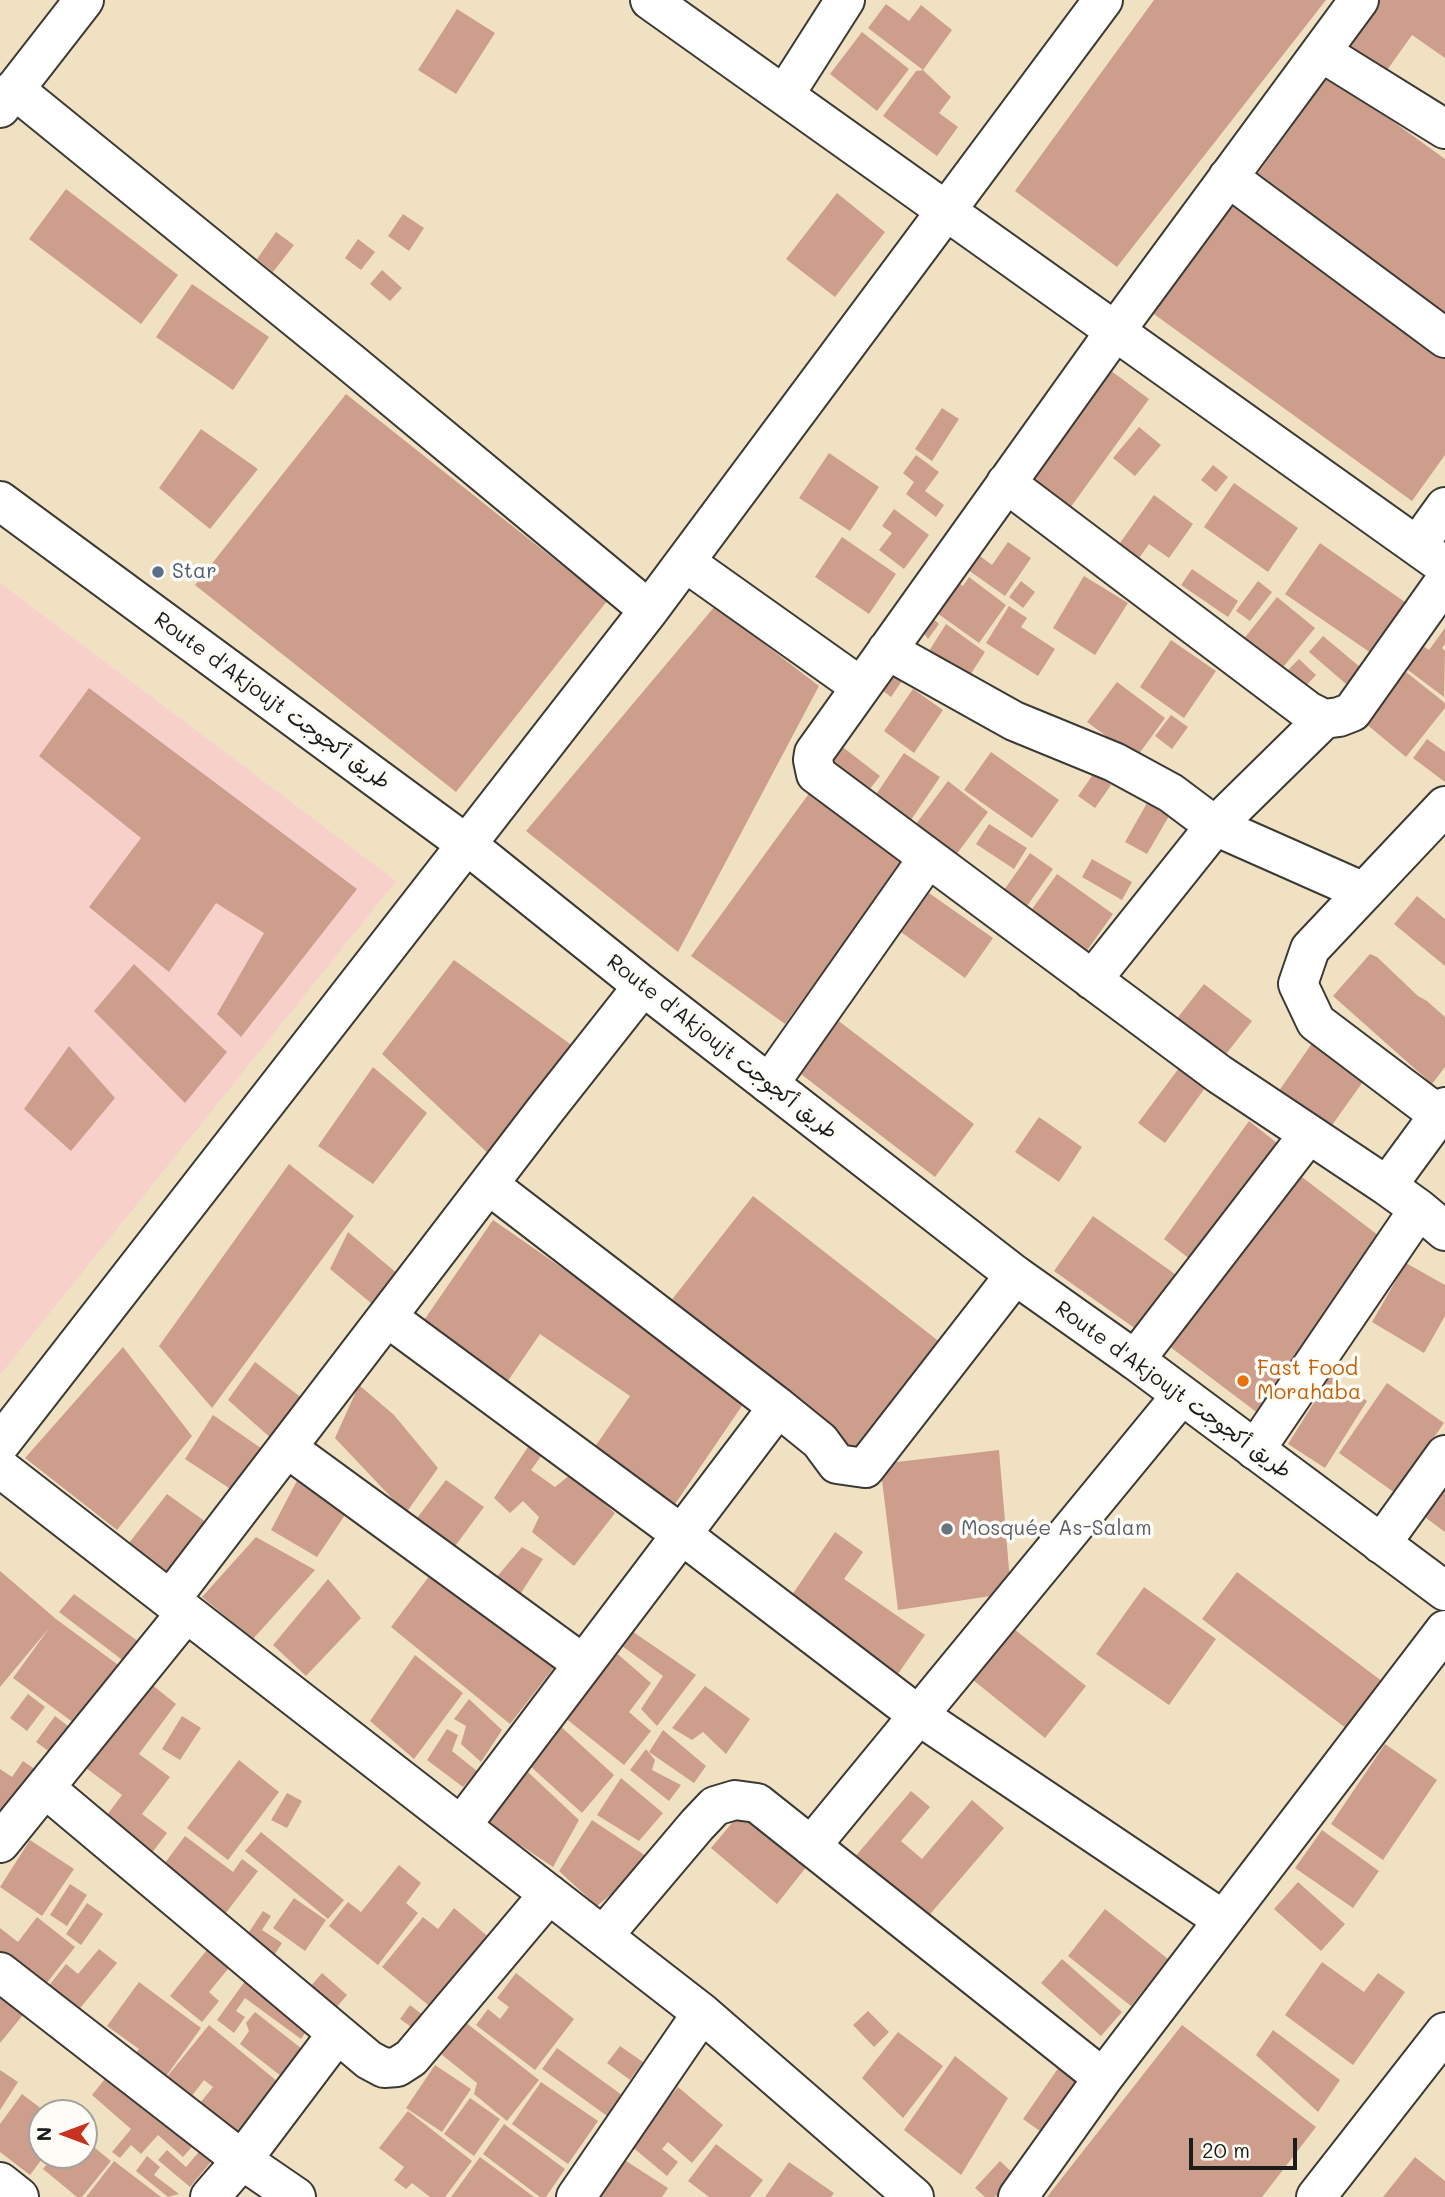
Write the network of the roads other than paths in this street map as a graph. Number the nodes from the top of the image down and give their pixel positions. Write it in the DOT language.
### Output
graph roads {
  1 [pos="84,0"];
  2 [pos="650,0"];
  3 [pos="845,0"];
  4 [pos="1103,0"];
  5 [pos="1359,0"];
  6 [pos="1321,52"];
  7 [pos="785,94"];
  8 [pos="7,98"];
  9 [pos="1445,129"];
  10 [pos="1228,177"];
  11 [pos="947,209"];
  12 [pos="1115,330"];
  13 [pos="1445,338"];
  14 [pos="1006,483"];
  15 [pos="0,501"];
  16 [pos="1445,506"];
  17 [pos="1431,556"];
  18 [pos="685,562"];
  19 [pos="1445,581"];
  20 [pos="649,610"];
  21 [pos="887,650"];
  22 [pos="861,687"];
  23 [pos="1324,719"];
  24 [pos="1445,806"];
  25 [pos="1215,825"];
  26 [pos="467,844"];
  27 [pos="928,858"];
  28 [pos="1364,892"];
  29 [pos="1092,980"];
  30 [pos="643,986"];
  31 [pos="769,1084"];
  32 [pos="1442,1111"];
  33 [pos="1309,1134"];
  34 [pos="489,1185"];
  35 [pos="1387,1186"];
  36 [pos="1432,1220"];
  37 [pos="1015,1275"];
  38 [pos="387,1317"];
  39 [pos="1135,1360"];
  40 [pos="1181,1396"];
  41 [pos="778,1406"];
  42 [pos="0,1444"];
  43 [pos="287,1448"];
  44 [pos="1255,1450"];
  45 [pos="1445,1455"];
  46 [pos="0,1468"];
  47 [pos="681,1534"];
  48 [pos="1381,1544"];
  49 [pos="1445,1591"];
  50 [pos="178,1607"];
  51 [pos="1445,1630"];
  52 [pos="583,1664"];
  53 [pos="918,1715"];
  54 [pos="45,1788"];
  55 [pos="461,1826"];
  56 [pos="0,1843"];
  57 [pos="811,1846"];
  58 [pos="549,1894"];
  59 [pos="1223,1920"];
  60 [pos="603,1936"];
  61 [pos="0,1972"];
  62 [pos="702,2013"];
  63 [pos="1445,2032"];
  64 [pos="337,2034"];
  65 [pos="1103,2078"];
  66 [pos="242,2160"];
  67 [pos="0,2182"];
  68 [pos="19,2197"];
  69 [pos="210,2197"];
  70 [pos="296,2197"];
  71 [pos="576,2197"];
  72 [pos="914,2197"];
  73 [pos="1018,2197"];
  74 [pos="1316,2197"];
  1 -- 8 [label="main road"];
  2 -- 7 [label="main road"];
  3 -- 7 [label="main road"];
  4 -- 11 [label="main road"];
  5 -- 6 [label="main road"];
  6 -- 9 [label="main road"];
  6 -- 10 [label="main road"];
  7 -- 11 [label="main road"];
  8 -- 20 [label="main road"];
  10 -- 12 [label="main road"];
  10 -- 13 [label="main road"];
  11 -- 12 [label="main road"];
  11 -- 18 [label="main road"];
  12 -- 14 [label="main road"];
  12 -- 17 [label="main road"];
  14 -- 21 [label="main road"];
  14 -- 23 [label="main road"];
  15 -- 26 [label="main road, Route d'Akjoujt طريق أكجوجت"];
  16 -- 17 [label="main road"];
  18 -- 20 [label="main road"];
  18 -- 22 [label="main road"];
  19 -- 23 [label="main road"];
  20 -- 26 [label="main road"];
  21 -- 22 [label="main road"];
  21 -- 25 [label="main road"];
  22 -- 27 [label="main road"];
  23 -- 25 [label="main road"];
  24 -- 28 [label="main road"];
  25 -- 28 [label="main road"];
  25 -- 29 [label="main road"];
  26 -- 30 [label="main road, Route d'Akjoujt طريق أكجوجت"];
  26 -- 42 [label="main road"];
  27 -- 29 [label="main road"];
  27 -- 31 [label="main road"];
  28 -- 32 [label="main road"];
  29 -- 33 [label="main road"];
  30 -- 31 [label="main road, Route d'Akjoujt طريق أكجوجت"];
  30 -- 34 [label="main road"];
  31 -- 37 [label="main road, Route d'Akjoujt طريق أكجوجت"];
  32 -- 35 [label="main road"];
  33 -- 35 [label="main road"];
  33 -- 39 [label="main road"];
  34 -- 38 [label="main road"];
  34 -- 41 [label="main road"];
  35 -- 36 [label="main road"];
  36 -- 44 [label="main road"];
  37 -- 39 [label="main road, Route d'Akjoujt طريق أكجوجت"];
  37 -- 41 [label="main road"];
  38 -- 43 [label="main road"];
  38 -- 47 [label="main road"];
  39 -- 40 [label="main road, Route d'Akjoujt طريق أكجوجت"];
  40 -- 44 [label="main road, Route d'Akjoujt طريق أكجوجت"];
  40 -- 53 [label="main road"];
  41 -- 47 [label="main road"];
  43 -- 50 [label="main road"];
  43 -- 52 [label="main road"];
  44 -- 48 [label="main road, Route d'Akjoujt طريق أكجوجت"];
  45 -- 48 [label="main road"];
  46 -- 50 [label="main road"];
  47 -- 52 [label="main road"];
  47 -- 53 [label="main road"];
  48 -- 49 [label="main road, Route d'Akjoujt طريق أكجوجت"];
  50 -- 54 [label="main road"];
  50 -- 55 [label="main road"];
  51 -- 59 [label="main road"];
  52 -- 55 [label="main road"];
  53 -- 57 [label="main road"];
  53 -- 59 [label="main road"];
  54 -- 56 [label="main road"];
  54 -- 64 [label="main road"];
  55 -- 58 [label="main road"];
  57 -- 60 [label="main road"];
  57 -- 65 [label="main road"];
  58 -- 60 [label="main road"];
  58 -- 64 [label="main road"];
  59 -- 65 [label="main road"];
  60 -- 62 [label="main road"];
  61 -- 66 [label="main road"];
  62 -- 71 [label="main road"];
  62 -- 72 [label="main road"];
  63 -- 74 [label="main road"];
  64 -- 66 [label="main road"];
  65 -- 73 [label="main road"];
  66 -- 69 [label="main road"];
  66 -- 70 [label="main road"];
  67 -- 68 [label="main road"];
}
